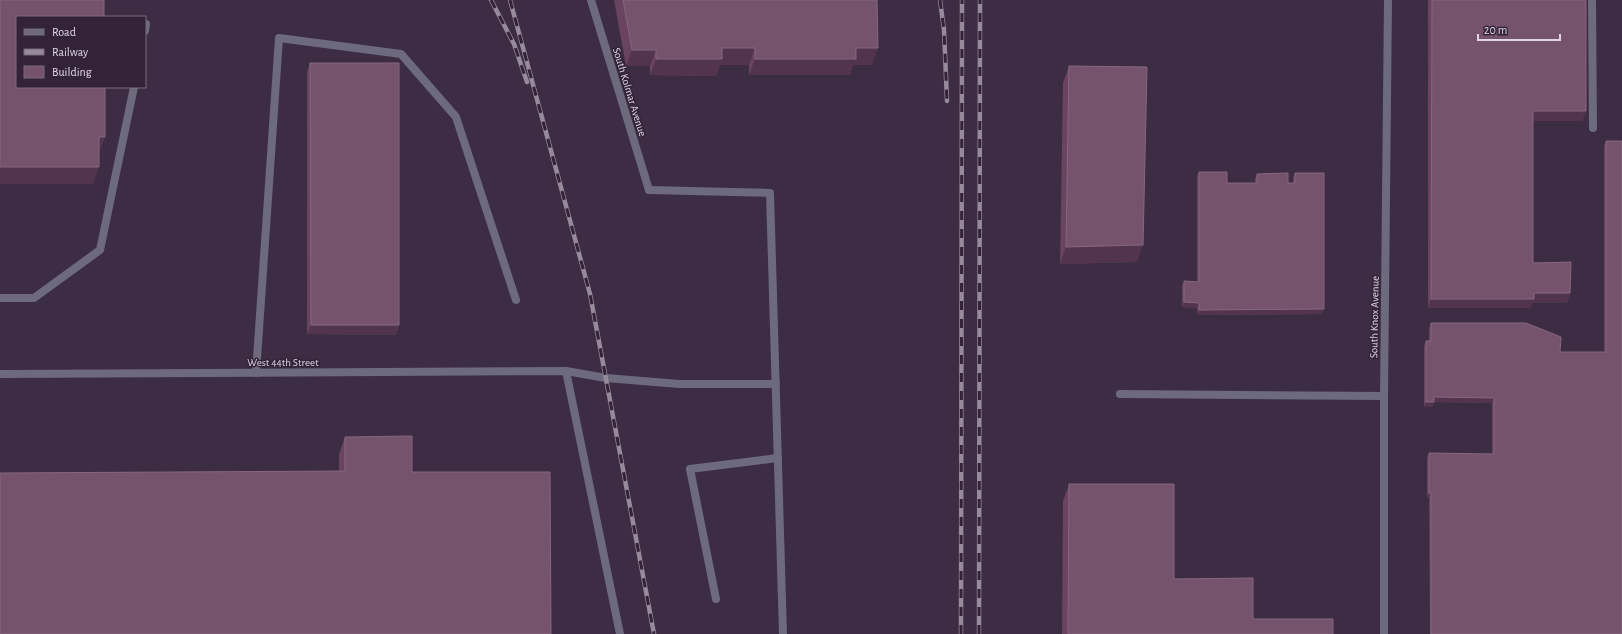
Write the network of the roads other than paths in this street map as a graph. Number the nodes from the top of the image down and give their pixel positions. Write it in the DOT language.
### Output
graph roads {
  1 [pos="591,0"];
  2 [pos="1388,0"];
  3 [pos="1592,0"];
  4 [pos="134,88"];
  5 [pos="1593,128"];
  6 [pos="0,298"];
  7 [pos="516,300"];
  8 [pos="566,371"];
  9 [pos="256,373"];
  10 [pos="0,374"];
  11 [pos="776,384"];
  12 [pos="1120,394"];
  13 [pos="1384,396"];
  14 [pos="778,458"];
  15 [pos="716,599"];
  16 [pos="620,634"];
  17 [pos="783,634"];
  18 [pos="1384,634"];
  1 -- 11 [label="street, South Kolmar Avenue"];
  2 -- 13 [label="street, South Knox Avenue"];
  3 -- 5 [label="street"];
  4 -- 6 [label="street"];
  7 -- 9 [label="street"];
  8 -- 9 [label="street, West 44th Street"];
  8 -- 11 [label="street, West 44th Street"];
  8 -- 16 [label="street"];
  9 -- 10 [label="street, West 44th Street"];
  11 -- 14 [label="street"];
  12 -- 13 [label="street"];
  13 -- 18 [label="street, South Knox Avenue"];
  14 -- 15 [label="street"];
  14 -- 17 [label="street"];
}
